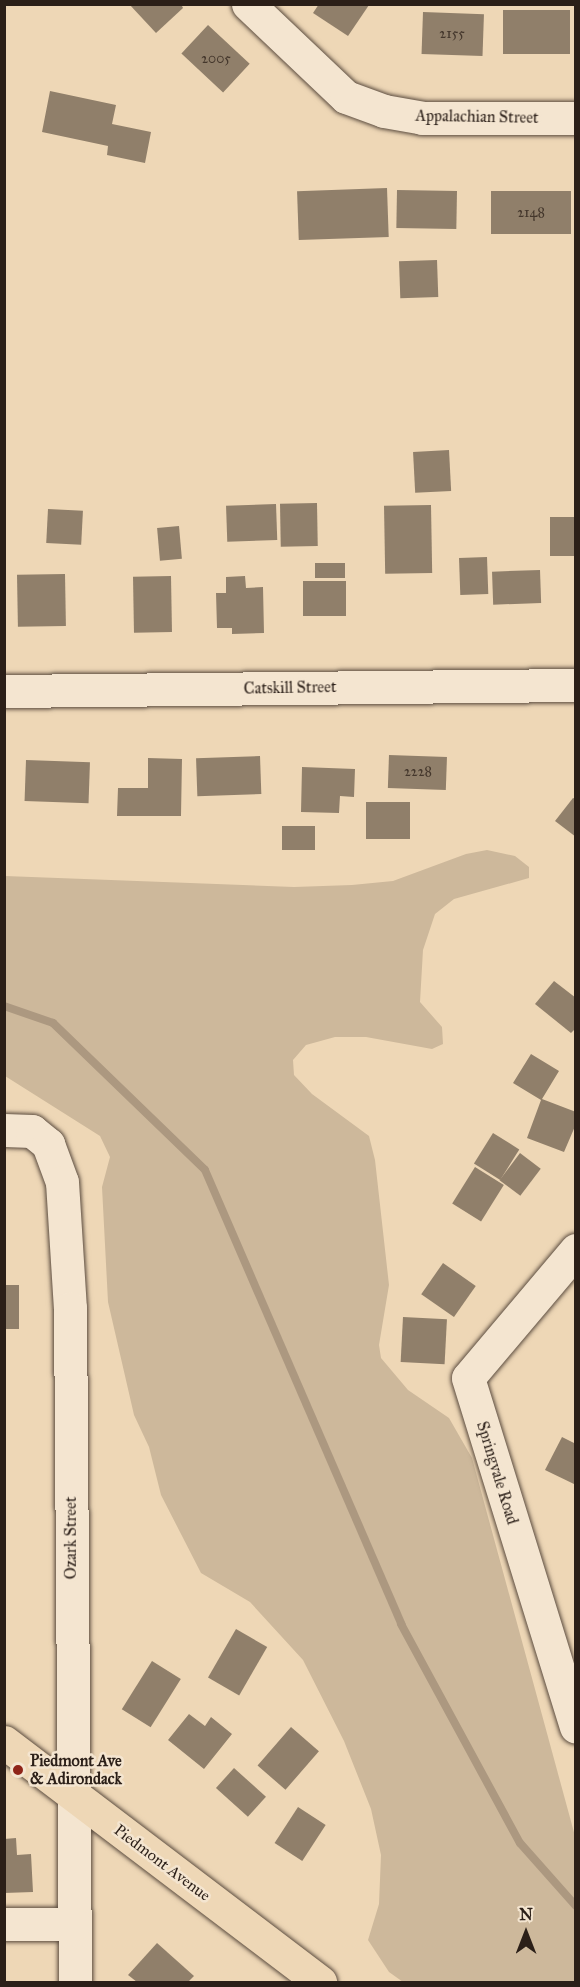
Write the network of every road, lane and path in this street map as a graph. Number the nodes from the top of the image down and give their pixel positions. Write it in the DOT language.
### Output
graph roads {
  1 [pos="248,4"];
  2 [pos="576,118"];
  3 [pos="576,685"];
  4 [pos="4,691"];
  5 [pos="4,1130"];
  6 [pos="576,1250"];
  7 [pos="573,1715"];
  8 [pos="4,1742"];
  9 [pos="72,1794"];
  10 [pos="4,1924"];
  11 [pos="74,1924"];
  12 [pos="75,1983"];
  13 [pos="320,1983"];
  1 -- 2 [label="street, Appalachian Street"];
  3 -- 4 [label="street, Catskill Street"];
  5 -- 9 [label="street, Ozark Street"];
  6 -- 7 [label="street, Springvale Road"];
  8 -- 9 [label="main road, Piedmont Avenue"];
  9 -- 11 [label="street, Ozark Street"];
  9 -- 13 [label="main road, Piedmont Avenue"];
  10 -- 11 [label="street"];
  11 -- 12 [label="street, Ozark Street"];
}
